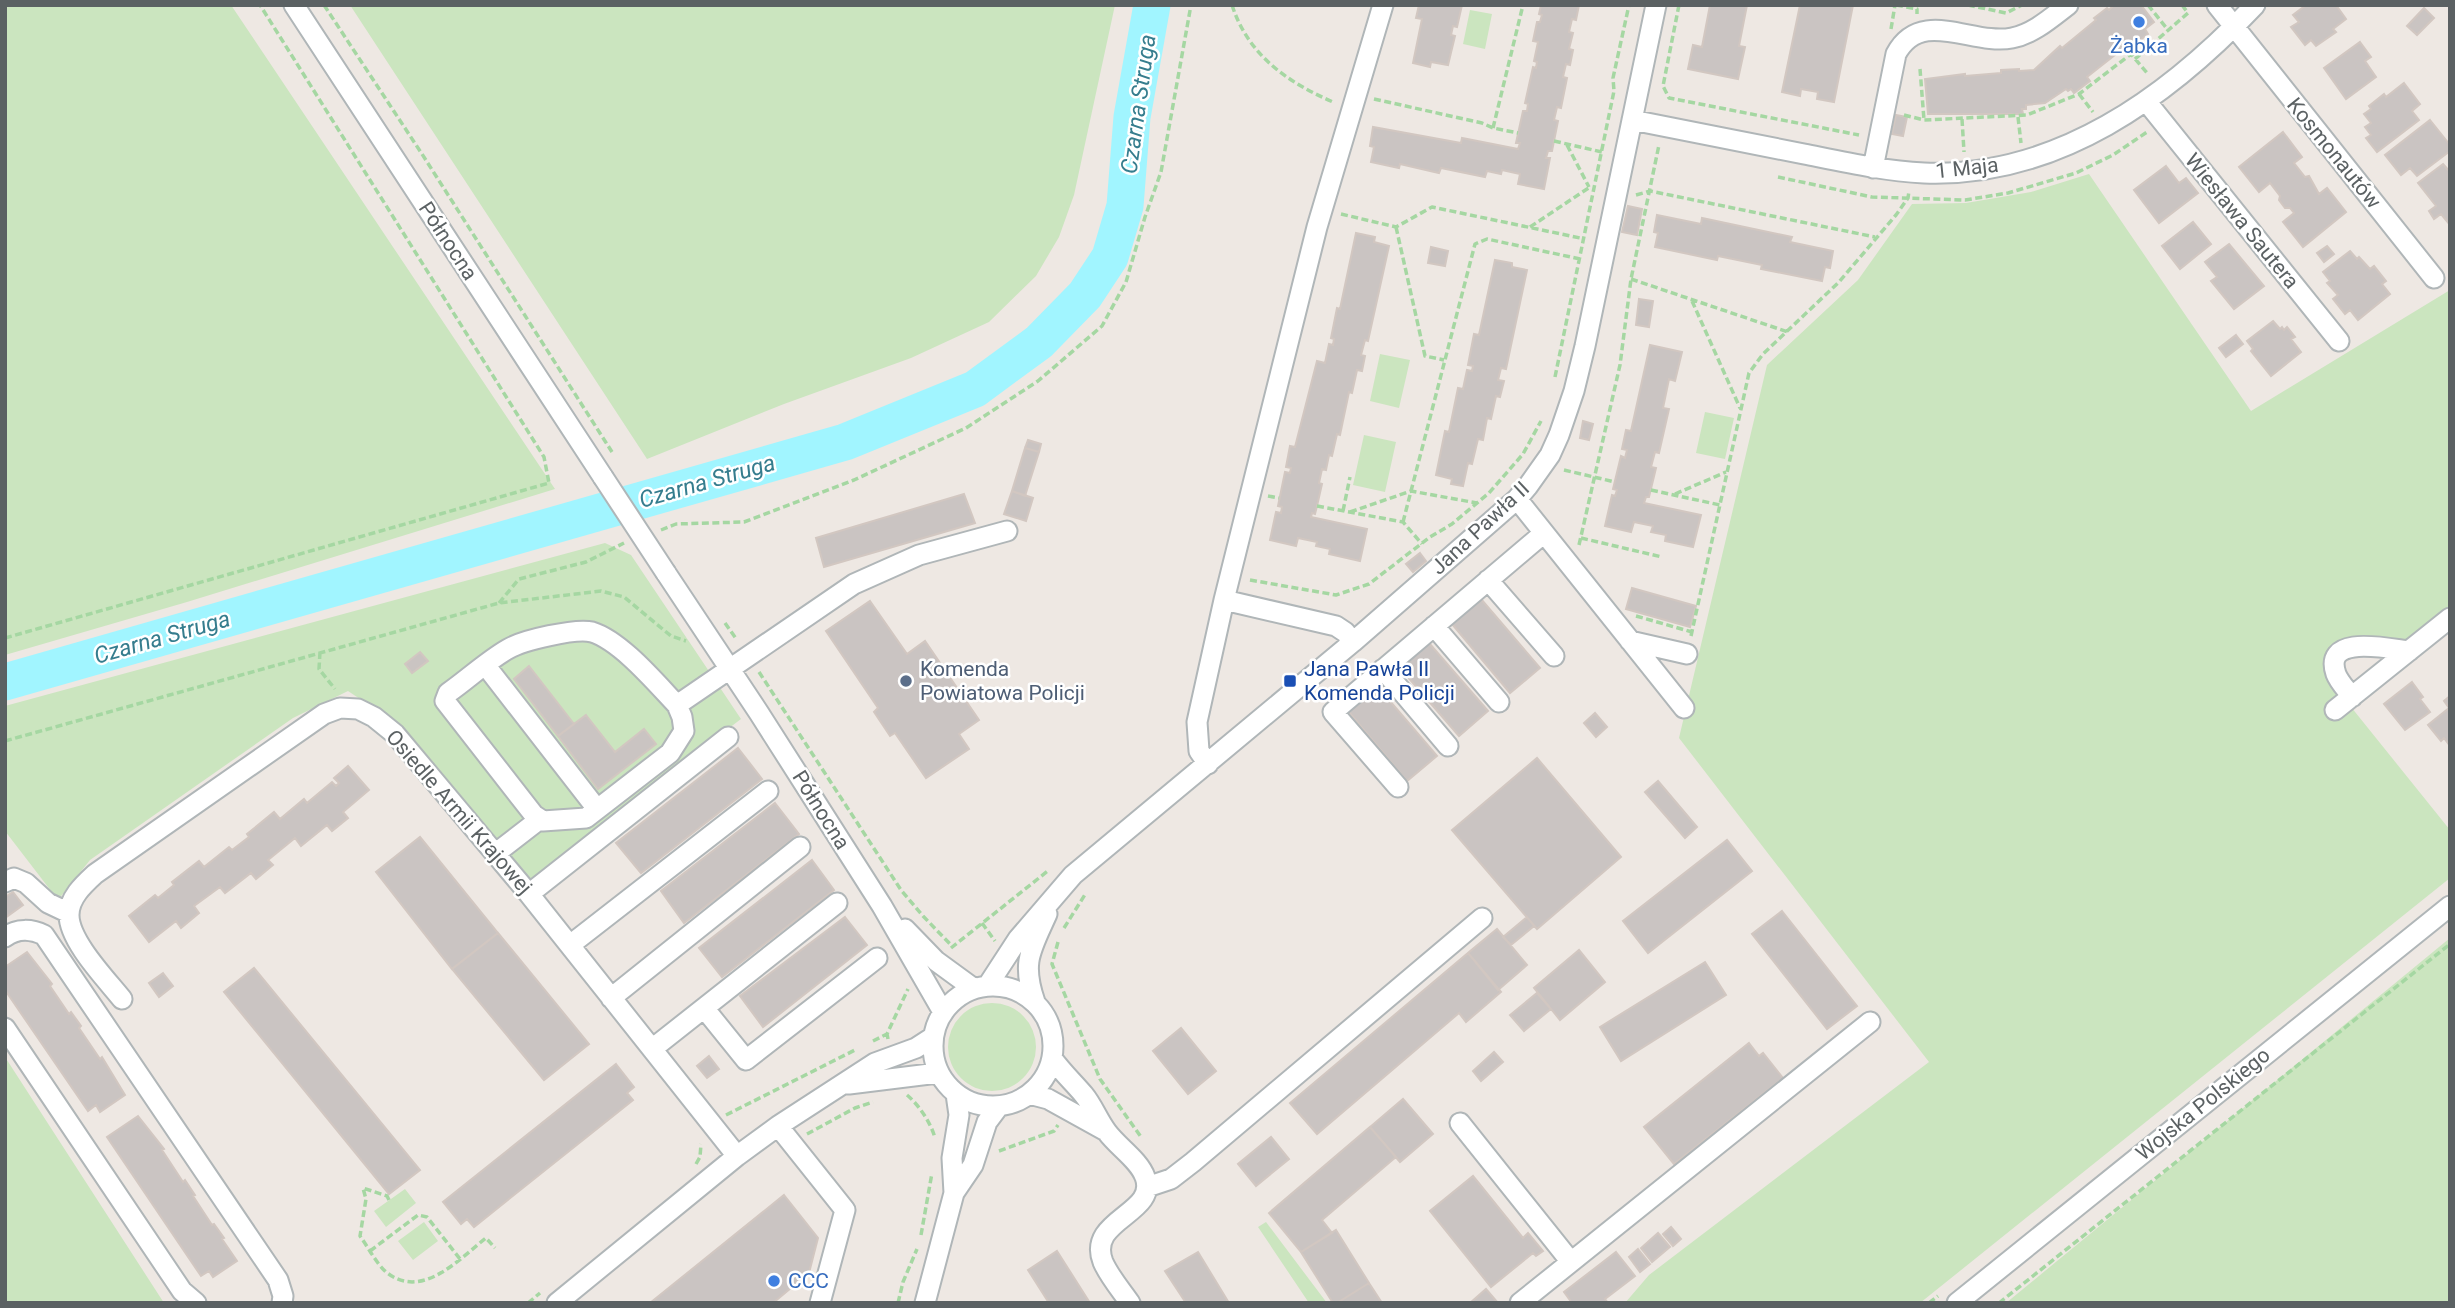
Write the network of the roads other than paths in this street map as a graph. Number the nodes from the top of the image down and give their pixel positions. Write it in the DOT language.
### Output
graph roads {
  1 [pos="294,5"];
  2 [pos="1384,5"];
  3 [pos="1656,5"];
  4 [pos="2068,5"];
  5 [pos="2217,5"];
  6 [pos="2255,5"];
  7 [pos="2233,28"];
  8 [pos="2146,101"];
  9 [pos="1632,120"];
  10 [pos="1874,168"];
  11 [pos="2434,278"];
  12 [pos="2339,341"];
  13 [pos="1517,499"];
  14 [pos="1007,531"];
  15 [pos="1544,533"];
  16 [pos="1488,580"];
  17 [pos="1224,600"];
  18 [pos="2450,618"];
  19 [pos="1434,626"];
  20 [pos="1630,641"];
  21 [pos="1353,642"];
  22 [pos="2409,651"];
  23 [pos="1687,654"];
  24 [pos="1554,656"];
  25 [pos="485,666"];
  26 [pos="729,668"];
  27 [pos="1383,669"];
  28 [pos="2352,697"];
  29 [pos="1499,702"];
  30 [pos="677,705"];
  31 [pos="1684,708"];
  32 [pos="2335,710"];
  33 [pos="728,737"];
  34 [pos="1448,746"];
  35 [pos="1208,764"];
  36 [pos="1398,787"];
  37 [pos="768,790"];
  38 [pos="597,809"];
  39 [pos="540,819"];
  40 [pos="800,847"];
  41 [pos="496,853"];
  42 [pos="5,882"];
  43 [pos="529,894"];
  44 [pos="1054,897"];
  45 [pos="837,903"];
  46 [pos="882,906"];
  47 [pos="2450,906"];
  48 [pos="69,913"];
  49 [pos="1482,918"];
  50 [pos="5,937"];
  51 [pos="570,945"];
  52 [pos="877,958"];
  53 [pos="981,987"];
  54 [pos="611,998"];
  55 [pos="122,999"];
  56 [pos="1035,1002"];
  57 [pos="704,1008"];
  58 [pos="943,1012"];
  59 [pos="1870,1022"];
  60 [pos="5,1028"];
  61 [pos="933,1037"];
  62 [pos="652,1049"];
  63 [pos="1052,1058"];
  64 [pos="939,1073"];
  65 [pos="844,1085"];
  66 [pos="956,1094"];
  67 [pos="1029,1094"];
  68 [pos="999,1106"];
  69 [pos="1460,1123"];
  70 [pos="778,1126"];
  71 [pos="1107,1132"];
  72 [pos="737,1156"];
  73 [pos="1147,1187"];
  74 [pos="954,1193"];
  75 [pos="1571,1262"];
  76 [pos="551,1296"];
  77 [pos="1531,1299"];
  78 [pos="1962,1301"];
  79 [pos="196,1303"];
  80 [pos="282,1303"];
  81 [pos="820,1303"];
  82 [pos="925,1303"];
  83 [pos="1130,1303"];
  1 -- 26 [label="street, Północna, bridge"];
  2 -- 17 [label="street"];
  3 -- 9 [label="street, Jana Pawła II"];
  4 -- 10 [label="street"];
  5 -- 7 [label="street, Kosmonautów"];
  6 -- 7 [label="street, 1 Maja"];
  7 -- 8 [label="street, 1 Maja"];
  7 -- 11 [label="street, Kosmonautów"];
  8 -- 10 [label="street, 1 Maja"];
  8 -- 12 [label="street, Wiesława Sautera"];
  9 -- 10 [label="street, 1 Maja"];
  9 -- 13 [label="street, Jana Pawła II"];
  13 -- 15 [label="street"];
  13 -- 21 [label="street, Jana Pawła II"];
  14 -- 26 [label="street"];
  15 -- 16 [label="street"];
  15 -- 20 [label="street"];
  16 -- 19 [label="street"];
  16 -- 24 [label="street"];
  17 -- 21 [label="street"];
  17 -- 35 [label="street"];
  18 -- 22 [label="street"];
  19 -- 27 [label="street"];
  19 -- 29 [label="street"];
  20 -- 23 [label="street"];
  20 -- 31 [label="street"];
  21 -- 35 [label="street, Jana Pawła II"];
  22 -- 28 [label="street"];
  22 -- 28 [label="street"];
  25 -- 30 [label="street"];
  25 -- 38 [label="street"];
  25 -- 39 [label="street"];
  26 -- 30 [label="street"];
  26 -- 46 [label="street, Północna"];
  27 -- 34 [label="street"];
  27 -- 36 [label="street"];
  28 -- 32 [label="street"];
  30 -- 38 [label="street"];
  33 -- 43 [label="street"];
  35 -- 44 [label="street, Jana Pawła II"];
  37 -- 51 [label="street"];
  38 -- 39 [label="street"];
  39 -- 41 [label="street"];
  40 -- 54 [label="street"];
  41 -- 43 [label="street, Osiedle Armii Krajowej"];
  41 -- 48 [label="street, Osiedle Armii Krajowej"];
  42 -- 48 [label="street"];
  43 -- 51 [label="street, Osiedle Armii Krajowej"];
  44 -- 53 [label="street, Jana Pawła II"];
  44 -- 56 [label="street, Jana Pawła II"];
  45 -- 57 [label="street"];
  46 -- 53 [label="street"];
  46 -- 58 [label="street"];
  47 -- 78 [label="street, Wojska Polskiego"];
  48 -- 55 [label="street"];
  49 -- 73 [label="street"];
  50 -- 80 [label="street"];
  51 -- 54 [label="street, Osiedle Armii Krajowej"];
  52 -- 57 [label="street"];
  53 -- 56 [label="street"];
  53 -- 58 [label="street"];
  54 -- 62 [label="street, Osiedle Armii Krajowej"];
  56 -- 63 [label="street"];
  57 -- 62 [label="street"];
  58 -- 61 [label="street"];
  59 -- 75 [label="street"];
  60 -- 79 [label="street"];
  61 -- 64 [label="street"];
  61 -- 65 [label="street"];
  62 -- 72 [label="street, Osiedle Armii Krajowej"];
  63 -- 67 [label="street"];
  63 -- 71 [label="street"];
  64 -- 65 [label="street"];
  64 -- 66 [label="street"];
  65 -- 70 [label="street"];
  66 -- 68 [label="street"];
  66 -- 74 [label="street"];
  67 -- 68 [label="street"];
  67 -- 71 [label="street"];
  68 -- 74 [label="street"];
  69 -- 75 [label="street"];
  70 -- 72 [label="street"];
  70 -- 81 [label="street"];
  71 -- 73 [label="street"];
  72 -- 76 [label="street"];
  73 -- 83 [label="street"];
  74 -- 82 [label="street"];
  75 -- 77 [label="street"];
}
